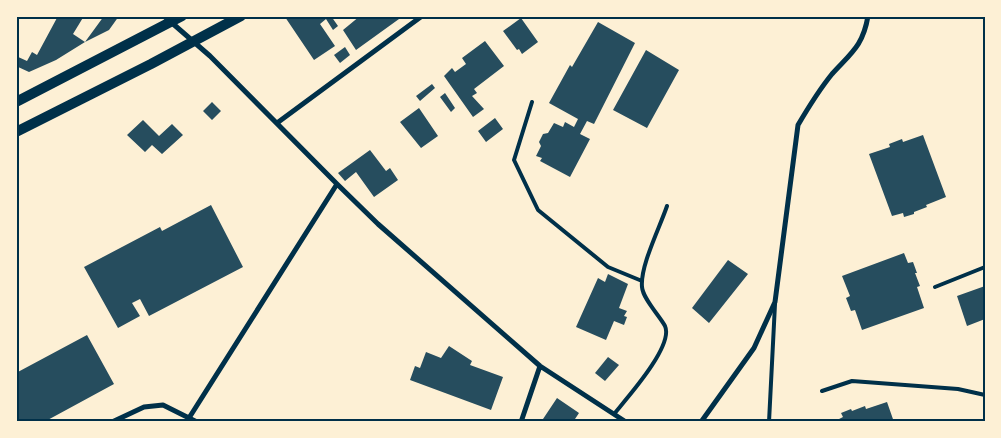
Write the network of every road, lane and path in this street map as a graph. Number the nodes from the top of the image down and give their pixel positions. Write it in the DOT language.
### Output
graph roads {
  1 [pos="182,16"];
  2 [pos="241,16"];
  3 [pos="422,16"];
  4 [pos="868,16"];
  5 [pos="167,19"];
  6 [pos="193,42"];
  7 [pos="16,102"];
  8 [pos="532,102"];
  9 [pos="277,123"];
  10 [pos="16,132"];
  11 [pos="337,184"];
  12 [pos="667,206"];
  13 [pos="985,267"];
  14 [pos="642,280"];
  15 [pos="935,287"];
  16 [pos="775,302"];
  17 [pos="540,366"];
  18 [pos="822,391"];
  19 [pos="985,395"];
  20 [pos="614,414"];
  21 [pos="189,418"];
  22 [pos="112,422"];
  23 [pos="197,422"];
  24 [pos="521,422"];
  25 [pos="626,422"];
  26 [pos="701,422"];
  27 [pos="769,422"];
  1 -- 5 [label="main road"];
  2 -- 6 [label="main road"];
  3 -- 9 [label="street"];
  4 -- 16 [label="street"];
  5 -- 6 [label="street"];
  5 -- 7 [label="main road"];
  6 -- 9 [label="street"];
  6 -- 10 [label="main road"];
  8 -- 14 [label="lane"];
  9 -- 11 [label="street"];
  11 -- 17 [label="street"];
  11 -- 21 [label="street"];
  12 -- 14 [label="lane"];
  13 -- 15 [label="lane"];
  14 -- 20 [label="lane"];
  16 -- 26 [label="street"];
  16 -- 27 [label="lane"];
  17 -- 20 [label="street"];
  17 -- 24 [label="street"];
  18 -- 19 [label="lane"];
  20 -- 25 [label="street"];
  21 -- 22 [label="street"];
  21 -- 23 [label="street"];
}
